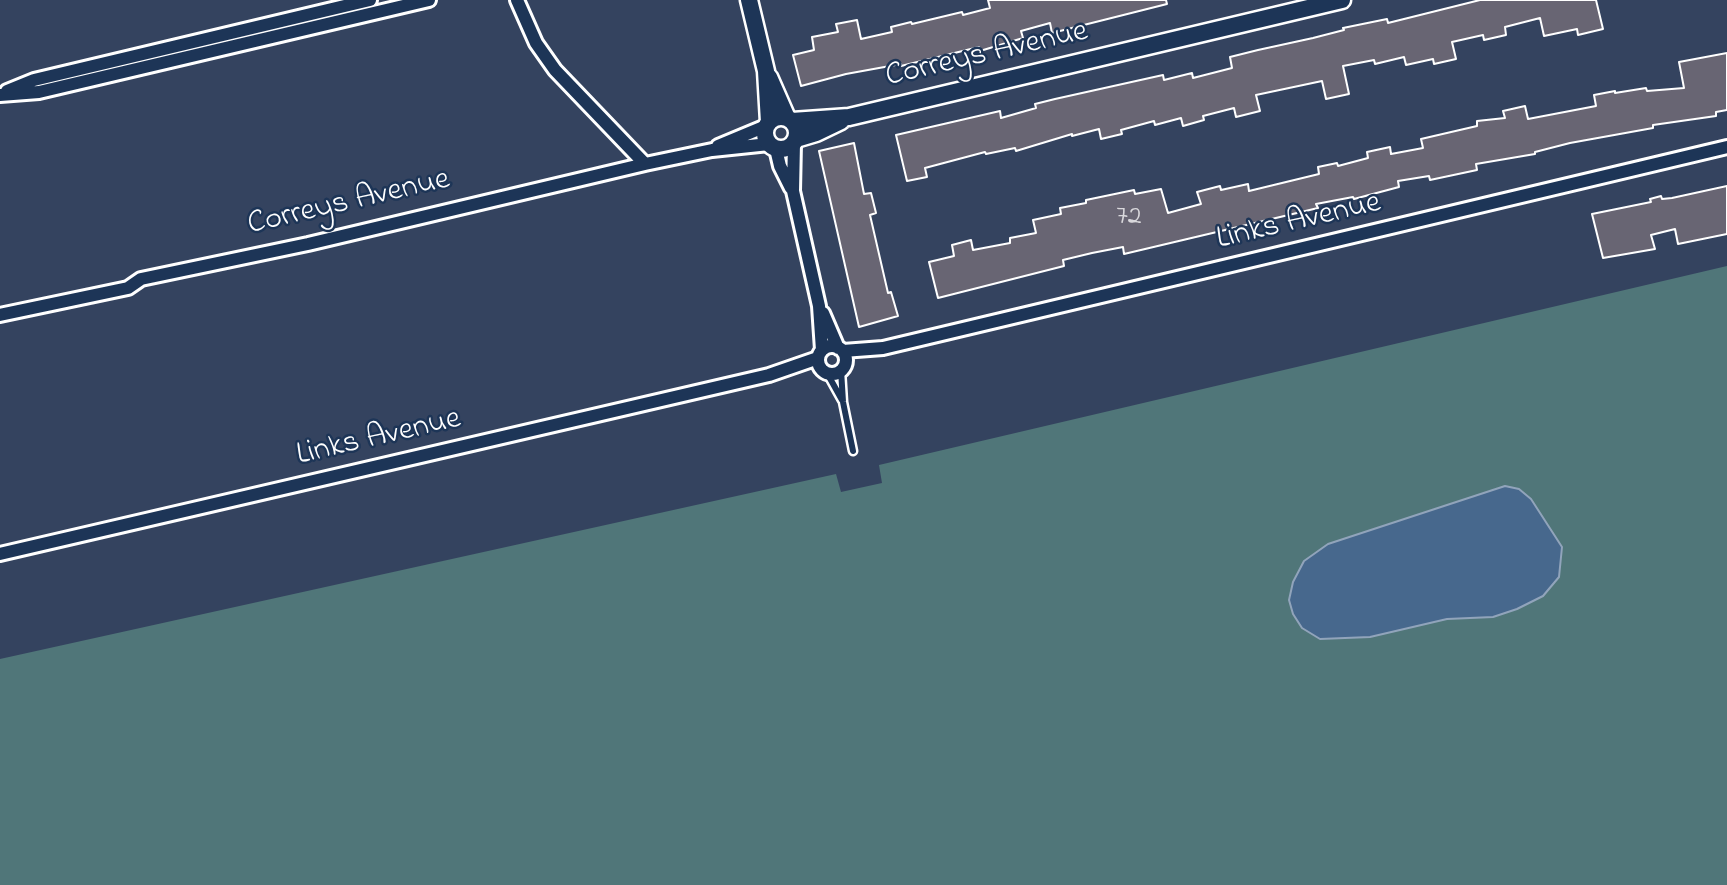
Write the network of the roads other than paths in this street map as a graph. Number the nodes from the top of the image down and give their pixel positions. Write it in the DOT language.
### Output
graph roads {
  1 [pos="370,0"];
  2 [pos="429,0"];
  3 [pos="517,0"];
  4 [pos="749,0"];
  5 [pos="1342,0"];
  6 [pos="766,71"];
  7 [pos="0,95"];
  8 [pos="849,117"];
  9 [pos="790,119"];
  10 [pos="768,124"];
  11 [pos="795,141"];
  12 [pos="772,146"];
  13 [pos="1727,147"];
  14 [pos="712,149"];
  15 [pos="645,164"];
  16 [pos="793,191"];
  17 [pos="820,306"];
  18 [pos="0,315"];
  19 [pos="842,358"];
  20 [pos="822,362"];
  21 [pos="843,402"];
  22 [pos="853,450"];
  23 [pos="0,554"];
  1 -- 7 [label="street"];
  2 -- 7 [label="street"];
  3 -- 15 [label="street"];
  4 -- 6 [label="street"];
  5 -- 8 [label="street, Correys Avenue"];
  6 -- 9 [label="street"];
  6 -- 10 [label="street"];
  8 -- 9 [label="street, Correys Avenue"];
  8 -- 11 [label="street, Correys Avenue"];
  9 -- 10 [label="street"];
  9 -- 11 [label="street"];
  10 -- 12 [label="street"];
  10 -- 14 [label="street, Correys Avenue"];
  11 -- 12 [label="street"];
  11 -- 16 [label="street"];
  12 -- 14 [label="street, Correys Avenue"];
  12 -- 16 [label="street"];
  13 -- 19 [label="street, Links Avenue"];
  14 -- 15 [label="street, Correys Avenue"];
  15 -- 18 [label="street, Correys Avenue"];
  16 -- 17 [label="street"];
  17 -- 19 [label="street"];
  17 -- 20 [label="street"];
  19 -- 20 [label="street"];
  19 -- 20 [label="street"];
  19 -- 21 [label="lane"];
  20 -- 21 [label="lane"];
  20 -- 23 [label="street, Links Avenue"];
  21 -- 22 [label="lane"];
}
